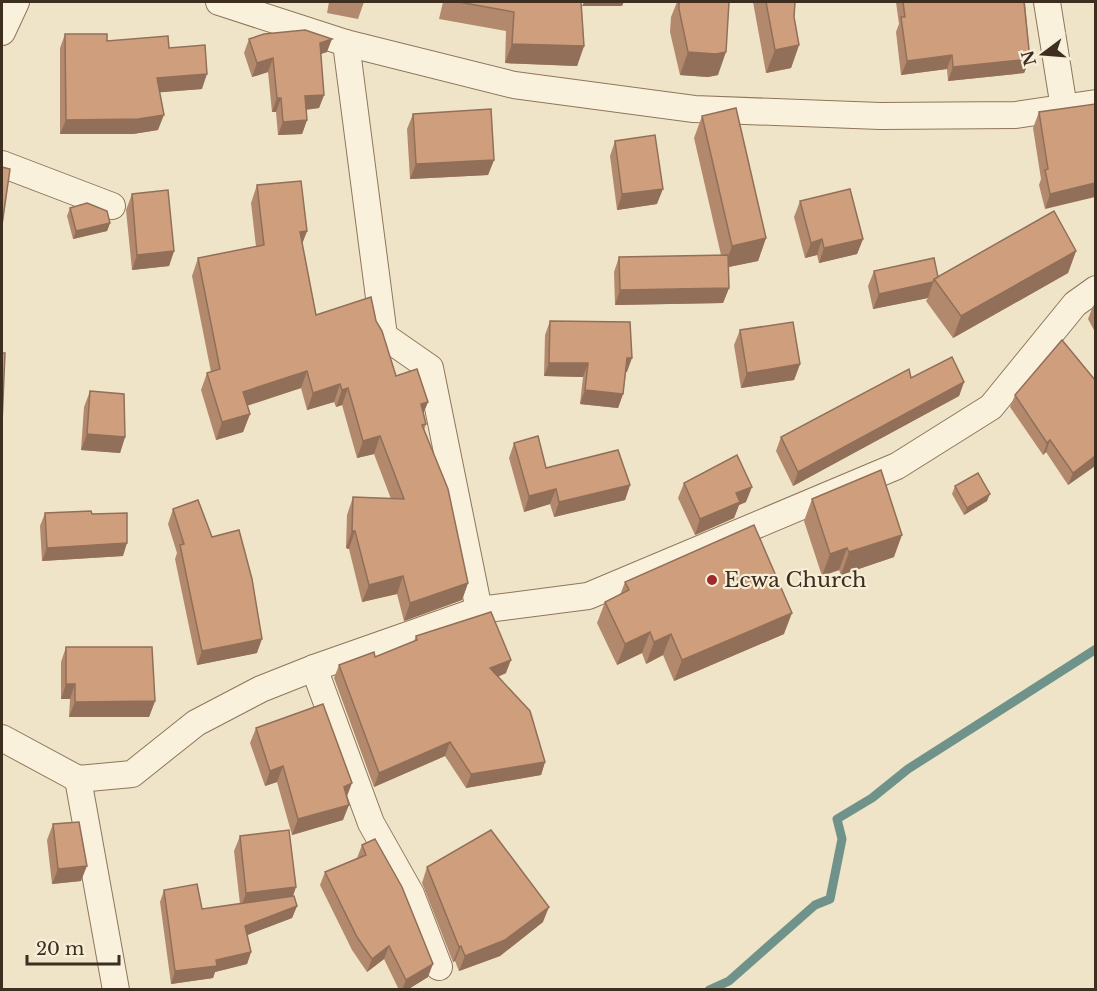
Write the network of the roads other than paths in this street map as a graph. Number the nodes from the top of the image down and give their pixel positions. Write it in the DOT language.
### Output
graph roads {
  1 [pos="16,2"];
  2 [pos="219,2"];
  3 [pos="1047,2"];
  4 [pos="2,32"];
  5 [pos="346,43"];
  6 [pos="1095,103"];
  7 [pos="1064,108"];
  8 [pos="2,164"];
  9 [pos="112,206"];
  10 [pos="1095,289"];
  11 [pos="479,610"];
  12 [pos="314,668"];
  13 [pos="2,738"];
  14 [pos="78,779"];
  15 [pos="439,967"];
  16 [pos="116,990"];
  1 -- 4 [label="street"];
  2 -- 5 [label="street"];
  3 -- 7 [label="street"];
  5 -- 7 [label="street"];
  5 -- 11 [label="street"];
  6 -- 7 [label="street"];
  8 -- 9 [label="street"];
  10 -- 11 [label="street"];
  11 -- 12 [label="street"];
  12 -- 14 [label="street"];
  12 -- 15 [label="street"];
  13 -- 14 [label="street"];
  14 -- 16 [label="street"];
}
